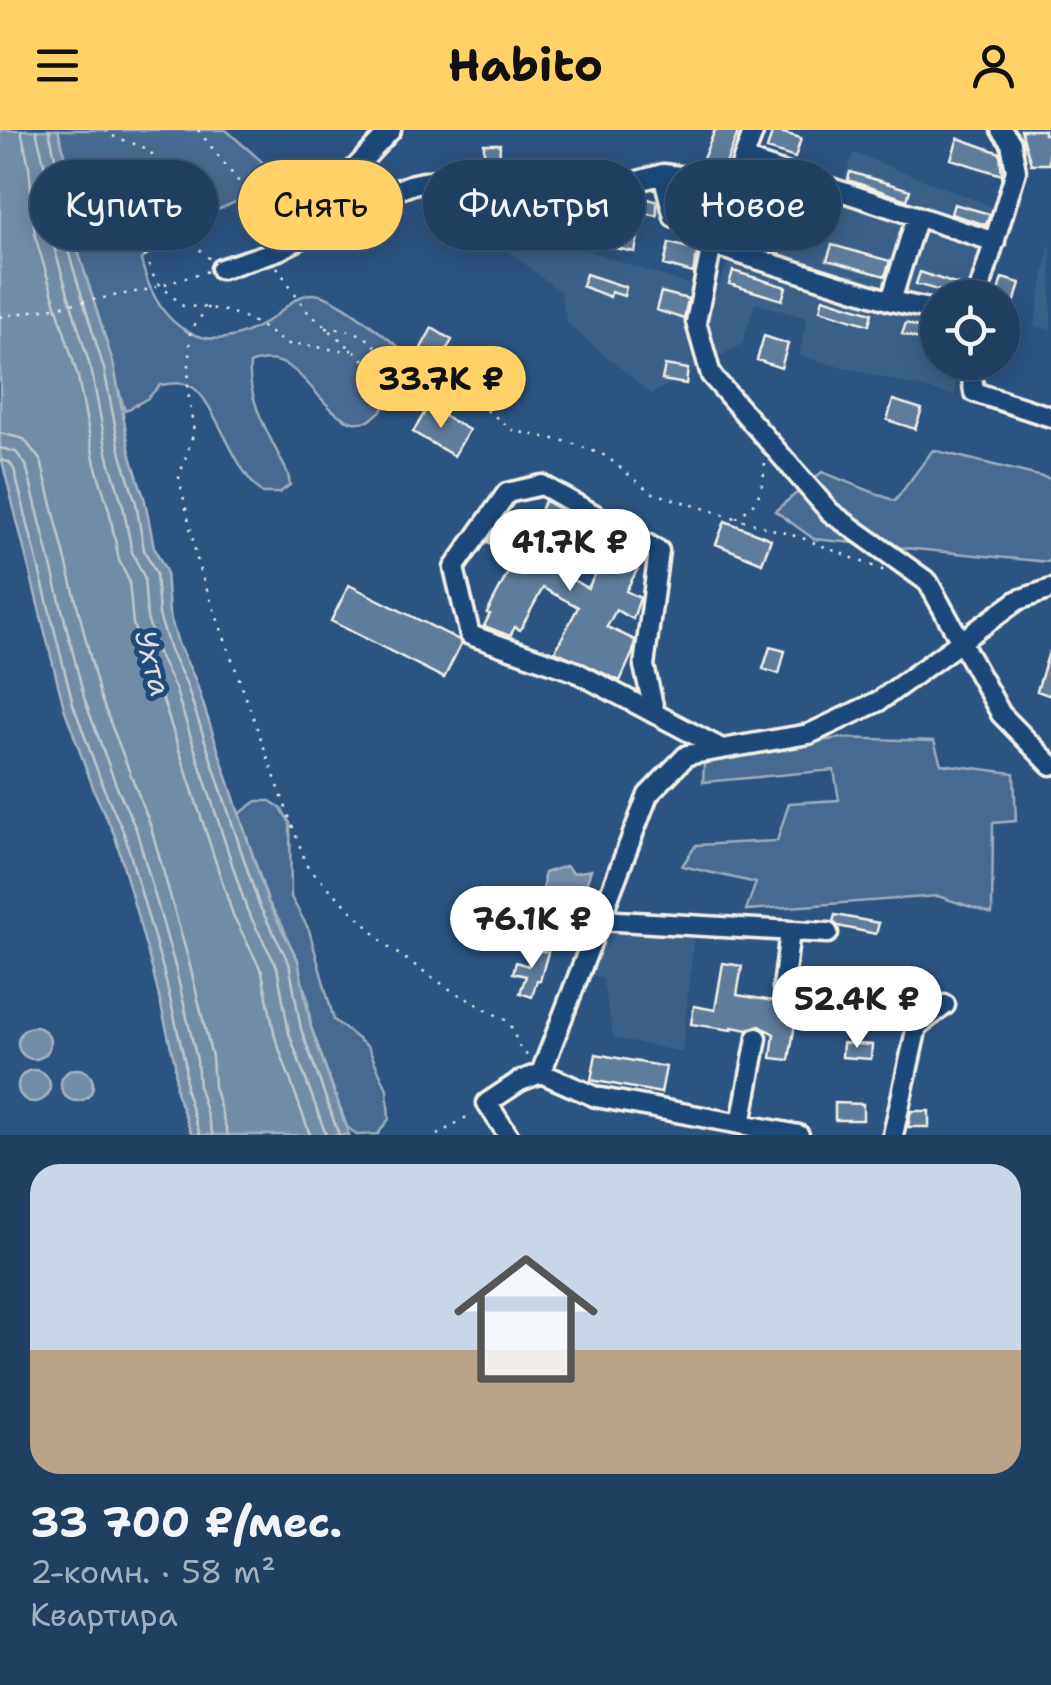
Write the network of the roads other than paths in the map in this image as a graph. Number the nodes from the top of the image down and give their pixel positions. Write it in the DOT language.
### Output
graph roads {
  1 [pos="391,130"];
  2 [pos="754,130"];
  3 [pos="1001,130"];
  4 [pos="743,159"];
  5 [pos="663,174"];
  6 [pos="665,182"];
  7 [pos="917,216"];
  8 [pos="995,242"];
  9 [pos="712,250"];
  10 [pos="751,250"];
  11 [pos="273,252"];
  12 [pos="221,269"];
  13 [pos="983,280"];
  14 [pos="891,301"];
  15 [pos="920,307"];
  16 [pos="972,380"];
  17 [pos="1051,417"];
  18 [pos="1051,589"];
  19 [pos="962,640"];
  20 [pos="655,714"];
  21 [pos="723,749"];
  22 [pos="1051,764"];
  23 [pos="600,920"];
  24 [pos="790,931"];
  25 [pos="828,934"];
  26 [pos="783,988"];
  27 [pos="945,1005"];
  28 [pos="757,1038"];
  29 [pos="540,1073"];
  30 [pos="742,1124"];
  31 [pos="699,1126"];
  32 [pos="777,1133"];
  33 [pos="508,1135"];
  34 [pos="798,1135"];
  35 [pos="893,1135"];
  1 -- 11 [label="street"];
  2 -- 4 [label="street"];
  3 -- 8 [label="street"];
  4 -- 7 [label="street"];
  5 -- 6 [label="street"];
  5 -- 11 [label="street"];
  7 -- 8 [label="street"];
  7 -- 14 [label="street"];
  8 -- 13 [label="street"];
  9 -- 19 [label="street"];
  10 -- 14 [label="street"];
  11 -- 12 [label="street"];
  14 -- 15 [label="street"];
  16 -- 17 [label="street"];
  18 -- 19 [label="street"];
  19 -- 21 [label="street"];
  19 -- 22 [label="street"];
  20 -- 20 [label="street"];
  20 -- 21 [label="street"];
  21 -- 23 [label="street"];
  23 -- 24 [label="street"];
  23 -- 29 [label="street"];
  24 -- 25 [label="street"];
  24 -- 26 [label="street"];
  27 -- 35 [label="street"];
  28 -- 30 [label="street"];
  29 -- 31 [label="street"];
  29 -- 33 [label="street"];
  30 -- 31 [label="street"];
  30 -- 32 [label="street"];
  32 -- 34 [label="street"];
}
